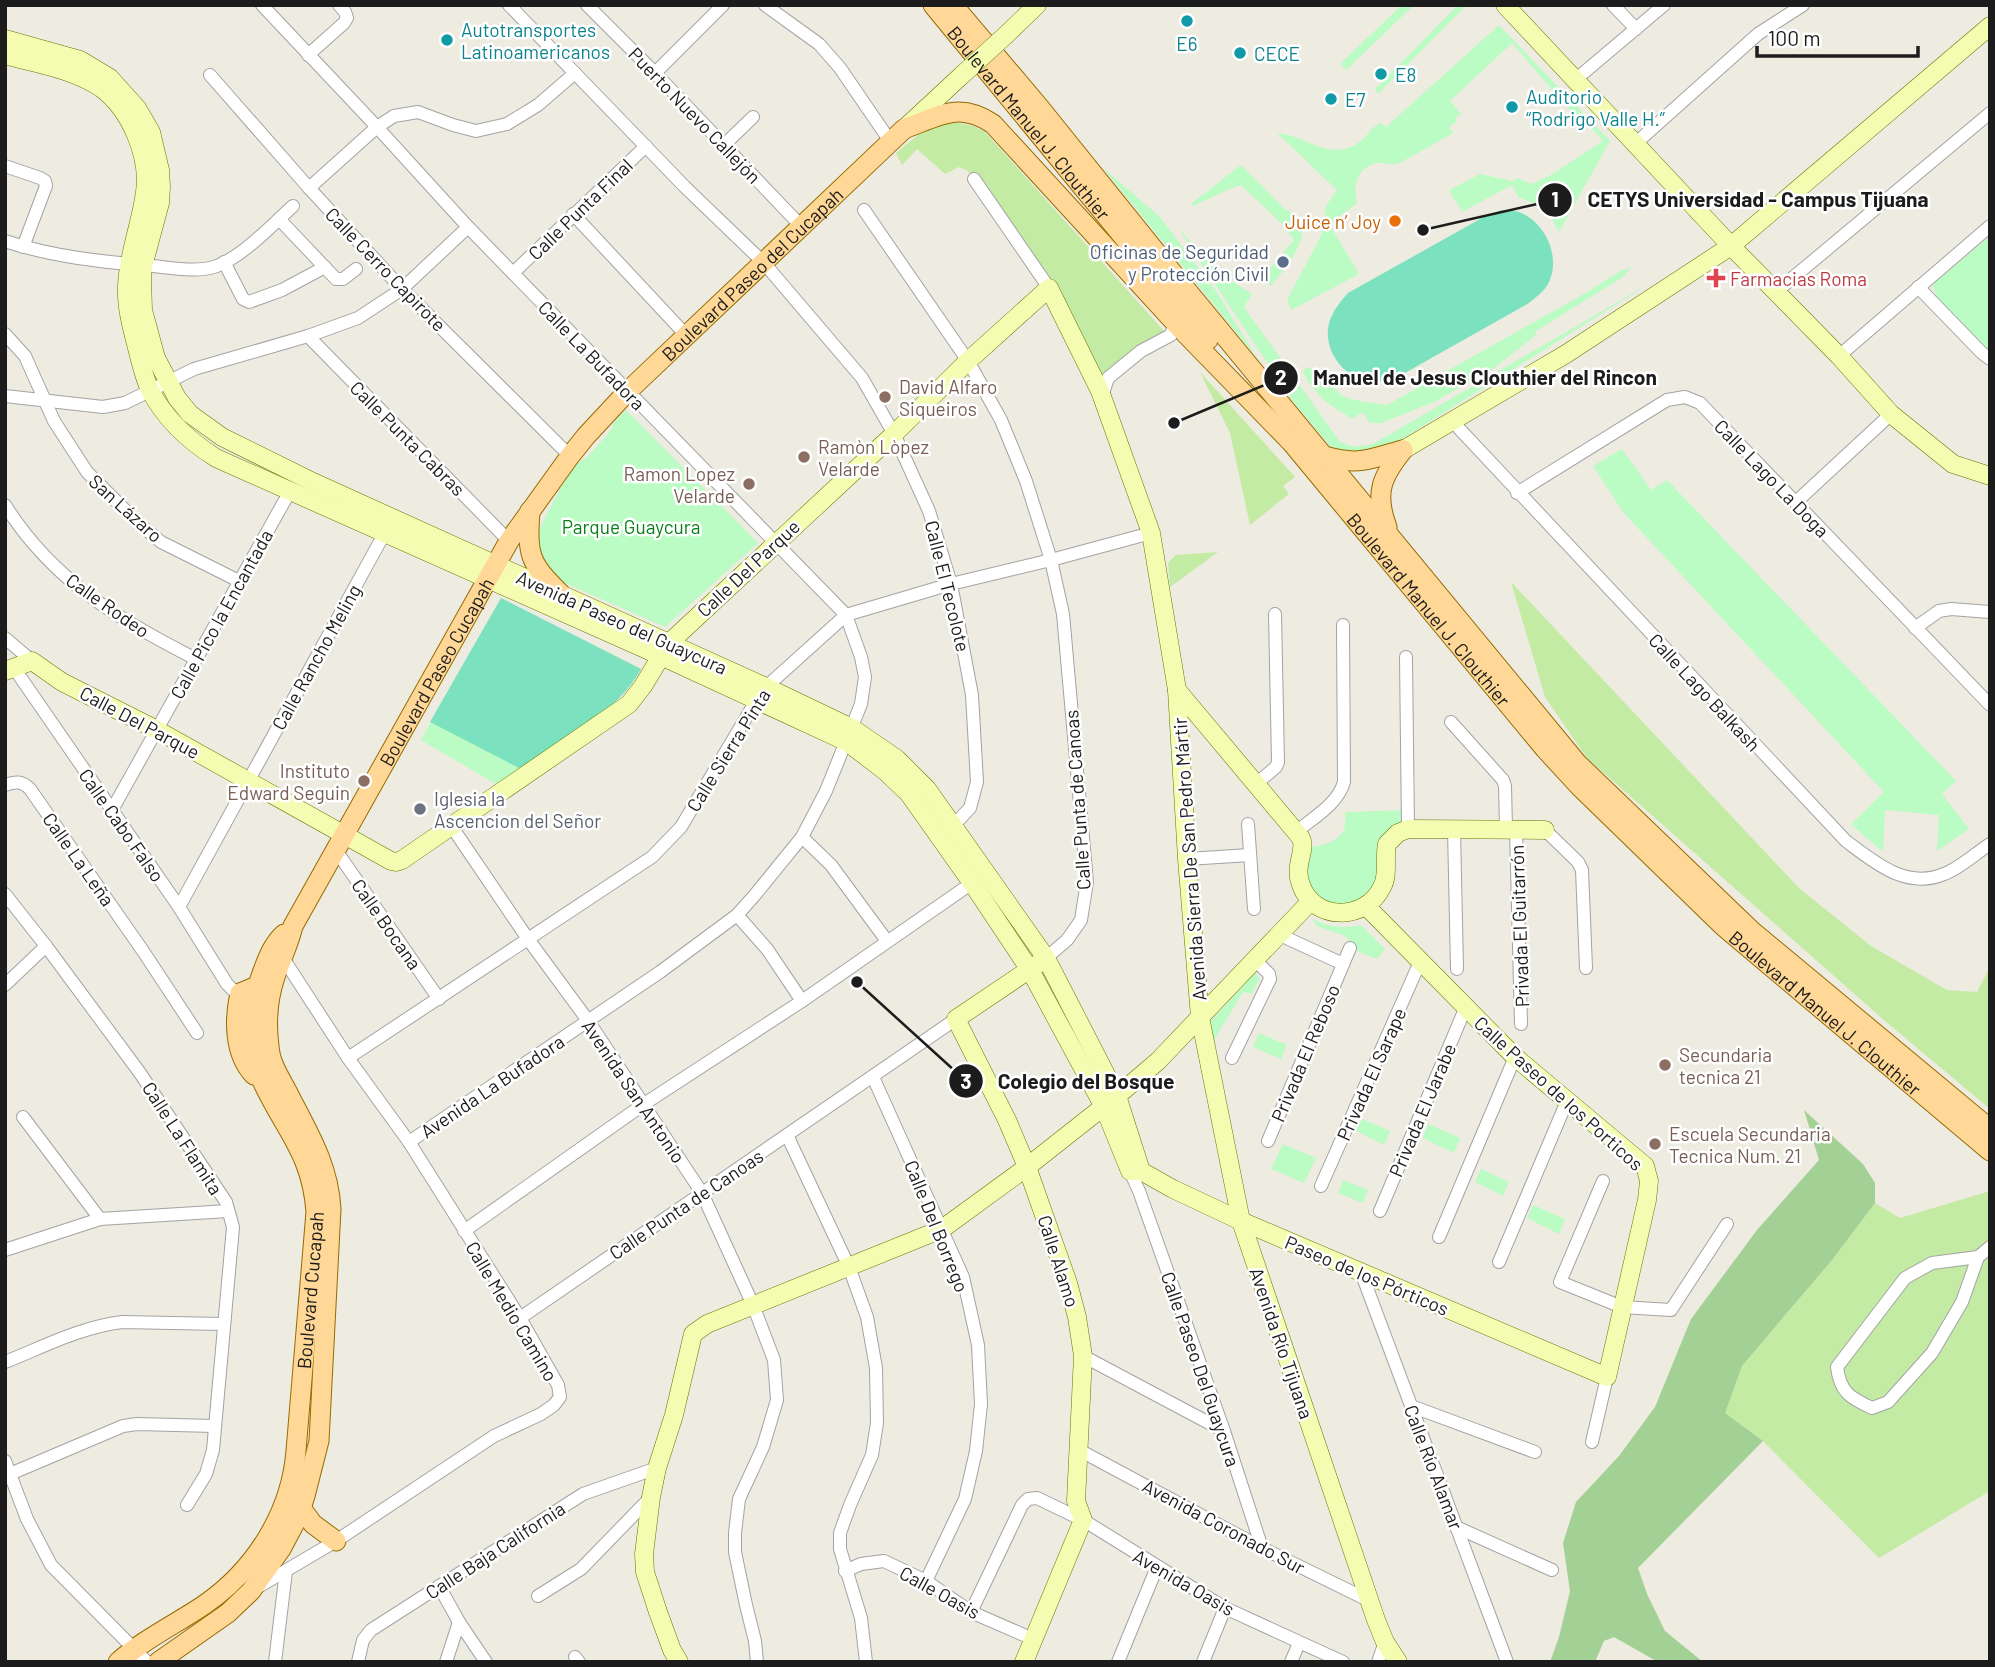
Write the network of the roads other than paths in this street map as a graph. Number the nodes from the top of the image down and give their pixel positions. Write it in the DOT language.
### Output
graph roads {
  1 [pos="262,5"];
  2 [pos="340,5"];
  3 [pos="509,5"];
  4 [pos="587,5"];
  5 [pos="723,5"];
  6 [pos="765,5"];
  7 [pos="933,5"];
  8 [pos="953,5"];
  9 [pos="1037,5"];
  10 [pos="1505,5"];
  11 [pos="1613,5"];
  12 [pos="1664,5"];
  13 [pos="1803,5"];
  14 [pos="1990,26"];
  15 [pos="1636,29"];
  16 [pos="5,39"];
  17 [pos="5,55"];
  18 [pos="308,55"];
  19 [pos="575,73"];
  20 [pos="655,73"];
  21 [pos="210,75"];
  22 [pos="1575,80"];
  23 [pos="1990,113"];
  24 [pos="754,117"];
  25 [pos="377,127"];
  26 [pos="897,135"];
  27 [pos="1635,144"];
  28 [pos="724,145"];
  29 [pos="646,146"];
  30 [pos="5,166"];
  31 [pos="974,179"];
  32 [pos="309,188"];
  33 [pos="293,206"];
  34 [pos="864,211"];
  35 [pos="573,214"];
  36 [pos="279,219"];
  37 [pos="801,226"];
  38 [pos="1990,226"];
  39 [pos="468,228"];
  40 [pos="5,240"];
  41 [pos="1731,246"];
  42 [pos="23,247"];
  43 [pos="224,262"];
  44 [pos="764,263"];
  45 [pos="136,265"];
  46 [pos="326,267"];
  47 [pos="356,269"];
  48 [pos="513,273"];
  49 [pos="1918,287"];
  50 [pos="1049,288"];
  51 [pos="402,289"];
  52 [pos="1777,291"];
  53 [pos="1175,322"];
  54 [pos="5,334"];
  55 [pos="686,335"];
  56 [pos="307,336"];
  57 [pos="1839,356"];
  58 [pos="1990,359"];
  59 [pos="968,361"];
  60 [pos="167,382"];
  61 [pos="151,391"];
  62 [pos="627,392"];
  63 [pos="5,396"];
  64 [pos="1102,396"];
  65 [pos="46,401"];
  66 [pos="1891,414"];
  67 [pos="1452,422"];
  68 [pos="894,434"];
  69 [pos="1290,441"];
  70 [pos="1403,450"];
  71 [pos="570,456"];
  72 [pos="1324,456"];
  73 [pos="1990,476"];
  74 [pos="290,491"];
  75 [pos="1517,493"];
  76 [pos="1796,502"];
  77 [pos="5,505"];
  78 [pos="530,510"];
  79 [pos="389,526"];
  80 [pos="1151,533"];
  81 [pos="1392,537"];
  82 [pos="509,541"];
  83 [pos="775,543"];
  84 [pos="1051,560"];
  85 [pos="492,572"];
  86 [pos="240,581"];
  87 [pos="951,584"];
  88 [pos="561,594"];
  89 [pos="1990,612"];
  90 [pos="1275,614"];
  91 [pos="846,615"];
  92 [pos="1343,625"];
  93 [pos="1915,628"];
  94 [pos="5,638"];
  95 [pos="665,649"];
  96 [pos="1406,657"];
  97 [pos="196,659"];
  98 [pos="33,661"];
  99 [pos="10,669"];
  100 [pos="1177,690"];
  101 [pos="761,694"];
  102 [pos="1990,705"];
  103 [pos="1451,722"];
  104 [pos="157,730"];
  105 [pos="849,735"];
  106 [pos="249,780"];
  107 [pos="1256,784"];
  108 [pos="5,785"];
  109 [pos="112,810"];
  110 [pos="1248,824"];
  111 [pos="955,826"];
  112 [pos="452,827"];
  113 [pos="1408,829"];
  114 [pos="1454,829"];
  115 [pos="1511,829"];
  116 [pos="1545,830"];
  117 [pos="1296,832"];
  118 [pos="802,837"];
  119 [pos="939,837"];
  120 [pos="339,842"];
  121 [pos="1990,844"];
  122 [pos="1250,855"];
  123 [pos="1187,859"];
  124 [pos="972,883"];
  125 [pos="5,894"];
  126 [pos="1311,901"];
  127 [pos="1366,906"];
  128 [pos="179,907"];
  129 [pos="1254,909"];
  130 [pos="737,915"];
  131 [pos="293,926"];
  132 [pos="1280,934"];
  133 [pos="528,939"];
  134 [pos="887,942"];
  135 [pos="46,946"];
  136 [pos="1350,948"];
  137 [pos="283,958"];
  138 [pos="1046,958"];
  139 [pos="1255,960"];
  140 [pos="1420,962"];
  141 [pos="1343,964"];
  142 [pos="1586,968"];
  143 [pos="1457,969"];
  144 [pos="1030,970"];
  145 [pos="5,985"];
  146 [pos="242,988"];
  147 [pos="439,999"];
  148 [pos="802,1001"];
  149 [pos="1465,1009"];
  150 [pos="1200,1017"];
  151 [pos="956,1019"];
  152 [pos="589,1022"];
  153 [pos="1521,1024"];
  154 [pos="197,1033"];
  155 [pos="1515,1057"];
  156 [pos="348,1058"];
  157 [pos="1232,1058"];
  158 [pos="873,1077"];
  159 [pos="1567,1101"];
  160 [pos="1110,1102"];
  161 [pos="644,1104"];
  162 [pos="23,1117"];
  163 [pos="1990,1129"];
  164 [pos="788,1135"];
  165 [pos="1268,1141"];
  166 [pos="409,1142"];
  167 [pos="1990,1151"];
  168 [pos="1027,1167"];
  169 [pos="1136,1171"];
  170 [pos="1603,1181"];
  171 [pos="1321,1186"];
  172 [pos="702,1193"];
  173 [pos="1380,1211"];
  174 [pos="228,1212"];
  175 [pos="100,1219"];
  176 [pos="1241,1221"];
  177 [pos="1727,1224"];
  178 [pos="942,1228"];
  179 [pos="464,1231"];
  180 [pos="1439,1237"];
  181 [pos="1990,1247"];
  182 [pos="5,1250"];
  183 [pos="1978,1257"];
  184 [pos="1499,1262"];
  185 [pos="849,1267"];
  186 [pos="1361,1272"];
  187 [pos="753,1305"];
  188 [pos="1622,1307"];
  189 [pos="520,1318"];
  190 [pos="223,1324"];
  191 [pos="1083,1356"];
  192 [pos="5,1362"];
  193 [pos="1607,1377"];
  194 [pos="1411,1406"];
  195 [pos="300,1413"];
  196 [pos="214,1426"];
  197 [pos="1223,1432"];
  198 [pos="319,1441"];
  199 [pos="1592,1442"];
  200 [pos="1079,1450"];
  201 [pos="296,1451"];
  202 [pos="1535,1452"];
  203 [pos="7,1468"];
  204 [pos="657,1468"];
  205 [pos="651,1497"];
  206 [pos="187,1505"];
  207 [pos="301,1508"];
  208 [pos="1083,1520"];
  209 [pos="1456,1527"];
  210 [pos="336,1541"];
  211 [pos="1262,1548"];
  212 [pos="1157,1567"];
  213 [pos="1552,1570"];
  214 [pos="286,1571"];
  215 [pos="845,1571"];
  216 [pos="926,1581"];
  217 [pos="439,1586"];
  218 [pos="251,1591"];
  219 [pos="538,1596"];
  220 [pos="1370,1601"];
  221 [pos="1225,1608"];
  222 [pos="971,1612"];
  223 [pos="459,1622"];
  224 [pos="1033,1639"];
  225 [pos="1385,1642"];
  226 [pos="1299,1643"];
  227 [pos="140,1655"];
  228 [pos="118,1662"];
  229 [pos="158,1662"];
  230 [pos="275,1662"];
  231 [pos="358,1662"];
  232 [pos="446,1662"];
  233 [pos="486,1662"];
  234 [pos="679,1662"];
  235 [pos="757,1662"];
  236 [pos="866,1662"];
  237 [pos="1024,1662"];
  238 [pos="1118,1662"];
  239 [pos="1203,1662"];
  240 [pos="1292,1662"];
  241 [pos="1343,1662"];
  242 [pos="1378,1662"];
  243 [pos="1398,1662"];
  244 [pos="1507,1662"];
  1 -- 18 [label="street, Calle La Bufadora"];
  2 -- 18 [label="street"];
  3 -- 19 [label="street, Calle El Tecolote"];
  4 -- 20 [label="street, Puerto Nuevo Callejón"];
  5 -- 20 [label="street"];
  6 -- 26 [label="street"];
  7 -- 69 [label="main road, Boulevard Manuel J. Clouthier"];
  8 -- 72 [label="main road, Boulevard Manuel J. Clouthier"];
  9 -- 26 [label="street, Boulevard Paseo del Cucapah, bridge"];
  10 -- 22 [label="street"];
  11 -- 15 [label="street"];
  12 -- 15 [label="street"];
  13 -- 27 [label="street"];
  14 -- 41 [label="street"];
  15 -- 22 [label="street"];
  16 -- 45 [label="street, Avenida Paseo del Guaycura"];
  17 -- 45 [label="street, Avenida Paseo del Guaycura"];
  18 -- 25 [label="street, Calle La Bufadora"];
  19 -- 25 [label="street"];
  19 -- 29 [label="street, Calle El Tecolote"];
  20 -- 28 [label="street, Puerto Nuevo Callejón"];
  21 -- 32 [label="street, Calle Cerro Capirote"];
  22 -- 27 [label="street"];
  23 -- 52 [label="street"];
  24 -- 28 [label="street"];
  25 -- 32 [label="street"];
  25 -- 39 [label="street, Calle La Bufadora"];
  26 -- 37 [label="main road, Boulevard Paseo del Cucapah"];
  26 -- 53 [label="main road"];
  27 -- 41 [label="street"];
  28 -- 37 [label="street, Puerto Nuevo Callejón"];
  29 -- 35 [label="street, Calle Punta Final"];
  29 -- 44 [label="street, Calle El Tecolote"];
  30 -- 42 [label="street"];
  31 -- 50 [label="street, Avenida Sierra De San Pedro Mártir"];
  32 -- 51 [label="street, Calle Cerro Capirote"];
  33 -- 36 [label="street"];
  34 -- 59 [label="street, Calle Punta de Canoas"];
  35 -- 48 [label="street, Calle Punta Final"];
  35 -- 55 [label="street"];
  36 -- 43 [label="street"];
  36 -- 46 [label="street"];
  37 -- 44 [label="main road, Boulevard Paseo del Cucapah"];
  38 -- 49 [label="street"];
  39 -- 48 [label="street, Calle La Bufadora"];
  39 -- 51 [label="street"];
  40 -- 42 [label="street"];
  41 -- 52 [label="street"];
  41 -- 67 [label="street"];
  42 -- 45 [label="street"];
  43 -- 45 [label="street"];
  43 -- 46 [label="street"];
  44 -- 55 [label="main road, Boulevard Paseo del Cucapah"];
  44 -- 68 [label="street, Calle El Tecolote"];
  45 -- 60 [label="street, Avenida Paseo del Guaycura"];
  45 -- 61 [label="street, Avenida Paseo del Guaycura"];
  46 -- 47 [label="street"];
  48 -- 62 [label="street, Calle La Bufadora"];
  49 -- 57 [label="street"];
  49 -- 58 [label="street"];
  50 -- 59 [label="street, Calle Del Parque"];
  50 -- 64 [label="street, Avenida Sierra De San Pedro Mártir"];
  51 -- 56 [label="street"];
  51 -- 71 [label="street, Calle Cerro Capirote"];
  52 -- 57 [label="street"];
  53 -- 64 [label="street"];
  53 -- 69 [label="main road"];
  54 -- 65 [label="street, San Lázaro"];
  55 -- 62 [label="main road, Boulevard Paseo del Cucapah"];
  56 -- 60 [label="street"];
  56 -- 82 [label="street, Calle Punta Cabras"];
  57 -- 66 [label="street"];
  59 -- 68 [label="street, Calle Del Parque"];
  59 -- 84 [label="street, Calle Punta de Canoas"];
  60 -- 61 [label="street"];
  60 -- 79 [label="street, Avenida Paseo del Guaycura"];
  61 -- 65 [label="street"];
  61 -- 74 [label="street, Avenida Paseo del Guaycura"];
  62 -- 71 [label="main road, Boulevard Paseo del Cucapah"];
  62 -- 83 [label="street, Calle La Bufadora"];
  63 -- 65 [label="street"];
  64 -- 80 [label="street, Avenida Sierra De San Pedro Mártir"];
  65 -- 86 [label="street, San Lázaro"];
  66 -- 73 [label="street"];
  66 -- 76 [label="street"];
  67 -- 70 [label="street"];
  67 -- 75 [label="street, Calle Lago Balkash"];
  68 -- 83 [label="street, Calle Del Parque"];
  68 -- 87 [label="street, Calle El Tecolote"];
  69 -- 167 [label="main road, Boulevard Manuel J. Clouthier"];
  70 -- 72 [label="main road"];
  70 -- 81 [label="main road"];
  71 -- 78 [label="main road, Boulevard Paseo del Cucapah"];
  72 -- 81 [label="main road, Boulevard Manuel J. Clouthier"];
  74 -- 79 [label="street, Avenida Paseo del Guaycura"];
  74 -- 86 [label="street, Calle Pico la Encantada"];
  75 -- 76 [label="street, Calle Lago La Doga"];
  75 -- 121 [label="street, Calle Lago Balkash"];
  76 -- 93 [label="street, Calle Lago La Doga"];
  77 -- 97 [label="street, Calle Rodeo"];
  78 -- 82 [label="main road, Boulevard Paseo del Cucapah"];
  78 -- 88 [label="main road"];
  79 -- 85 [label="street, Avenida Paseo del Guaycura"];
  79 -- 106 [label="street, Calle Rancho Meling"];
  80 -- 84 [label="street, Calle Sierra Pinta"];
  80 -- 100 [label="street, Avenida Sierra De San Pedro Mártir"];
  81 -- 163 [label="main road, Boulevard Manuel J. Clouthier"];
  82 -- 85 [label="main road, Boulevard Paseo del Cucapah"];
  83 -- 91 [label="street, Calle La Bufadora"];
  83 -- 95 [label="street, Calle Del Parque"];
  84 -- 87 [label="street, Calle Sierra Pinta"];
  84 -- 138 [label="street, Calle Punta de Canoas"];
  85 -- 88 [label="street, Avenida Paseo del Guaycura"];
  85 -- 95 [label="street, Avenida Paseo del Guaycura"];
  85 -- 120 [label="main road, Boulevard Paseo Cucapah"];
  86 -- 97 [label="street, Calle Pico la Encantada"];
  87 -- 91 [label="street, Calle Sierra Pinta"];
  87 -- 111 [label="street, Calle El Tecolote"];
  88 -- 95 [label="street, Avenida Paseo del Guaycura"];
  89 -- 93 [label="street"];
  90 -- 107 [label="street"];
  91 -- 101 [label="street, Calle Sierra Pinta"];
  91 -- 105 [label="street, Calle La Bufadora"];
  92 -- 117 [label="street"];
  93 -- 102 [label="street, Calle Lago La Doga"];
  94 -- 98 [label="street, Calle Del Parque"];
  95 -- 101 [label="street, Avenida Paseo del Guaycura"];
  95 -- 112 [label="street, Calle Del Parque"];
  96 -- 113 [label="street"];
  97 -- 104 [label="street, Calle Pico la Encantada"];
  98 -- 99 [label="street"];
  98 -- 104 [label="street, Calle Del Parque"];
  99 -- 109 [label="street, Calle Cabo Falso"];
  100 -- 107 [label="street"];
  100 -- 123 [label="street, Avenida Sierra De San Pedro Mártir"];
  101 -- 105 [label="street, Avenida Paseo del Guaycura"];
  101 -- 133 [label="street, Calle Sierra Pinta"];
  103 -- 115 [label="street, Privada El Guitarrón"];
  104 -- 106 [label="street, Calle Del Parque"];
  104 -- 109 [label="street, Calle Pico la Encantada"];
  105 -- 111 [label="street, Avenida Paseo del Guaycura"];
  105 -- 118 [label="street, Avenida La Bufadora"];
  105 -- 119 [label="street, Avenida Paseo del Guaycura"];
  106 -- 120 [label="street, Calle Del Parque"];
  106 -- 128 [label="street, Calle Rancho Meling"];
  107 -- 117 [label="street"];
  108 -- 154 [label="street, Calle La Leña"];
  109 -- 128 [label="street, Calle Cabo Falso"];
  110 -- 122 [label="street"];
  111 -- 119 [label="street, Calle El Tecolote"];
  111 -- 138 [label="street, Avenida Paseo del Guaycura"];
  112 -- 120 [label="street, Calle Del Parque"];
  112 -- 133 [label="street, Avenida San Antonio"];
  113 -- 114 [label="street"];
  113 -- 127 [label="street"];
  114 -- 115 [label="street"];
  114 -- 143 [label="street"];
  115 -- 116 [label="street"];
  115 -- 153 [label="street, Privada El Guitarrón"];
  116 -- 142 [label="street"];
  117 -- 126 [label="street"];
  118 -- 130 [label="street, Avenida La Bufadora"];
  118 -- 134 [label="street"];
  119 -- 124 [label="street, Avenida Paseo del Guaycura"];
  120 -- 131 [label="main road, Boulevard Paseo Cucapah"];
  120 -- 147 [label="street, Calle Bocana"];
  122 -- 123 [label="street"];
  122 -- 129 [label="street"];
  123 -- 150 [label="street, Avenida Sierra De San Pedro Mártir"];
  124 -- 134 [label="street"];
  124 -- 144 [label="street, Avenida Paseo del Guaycura"];
  125 -- 135 [label="street, Calle La Flamita"];
  126 -- 127 [label="street"];
  126 -- 132 [label="street"];
  127 -- 140 [label="street, Calle Paseo de los Porticos"];
  128 -- 146 [label="street, Calle Cabo Falso"];
  130 -- 148 [label="street"];
  130 -- 152 [label="street, Avenida La Bufadora"];
  131 -- 137 [label="main road, Boulevard Cucapah"];
  131 -- 146 [label="main road, Boulevard Cucapah"];
  132 -- 139 [label="street"];
  132 -- 141 [label="street, Privada El Reboso"];
  133 -- 147 [label="street, Calle Sierra Pinta"];
  133 -- 152 [label="street, Avenida San Antonio"];
  134 -- 148 [label="street"];
  135 -- 145 [label="street"];
  135 -- 174 [label="street, Calle La Flamita"];
  136 -- 141 [label="street, Privada El Reboso"];
  137 -- 156 [label="street, Calle Medio Camino"];
  137 -- 198 [label="main road, Boulevard Cucapah"];
  138 -- 144 [label="street, Calle Punta de Canoas"];
  138 -- 160 [label="street, Avenida Paseo del Guaycura"];
  139 -- 150 [label="street"];
  139 -- 157 [label="street"];
  140 -- 149 [label="street, Calle Paseo de los Porticos"];
  140 -- 171 [label="street, Privada El Sarape"];
  141 -- 165 [label="street, Privada El Reboso"];
  144 -- 151 [label="street, Calle Punta de Canoas"];
  144 -- 160 [label="street, Avenida Paseo del Guaycura"];
  146 -- 195 [label="main road, Boulevard Cucapah"];
  147 -- 156 [label="street, Calle Sierra Pinta"];
  148 -- 161 [label="street"];
  149 -- 155 [label="street, Calle Paseo de los Porticos"];
  149 -- 173 [label="street, Privada El Jarabe"];
  150 -- 160 [label="street, Avenida Sierra De San Pedro Mártir"];
  150 -- 176 [label="street, Avenida Río Tijuana"];
  151 -- 158 [label="street, Calle Punta de Canoas"];
  151 -- 168 [label="street, Calle Alamo"];
  152 -- 161 [label="street, Avenida San Antonio"];
  152 -- 166 [label="street, Avenida La Bufadora"];
  155 -- 159 [label="street, Calle Paseo de los Porticos"];
  155 -- 180 [label="street"];
  156 -- 166 [label="street, Calle Medio Camino"];
  158 -- 164 [label="street, Calle Punta de Canoas"];
  158 -- 178 [label="street, Calle Del Borrego"];
  159 -- 184 [label="street"];
  159 -- 188 [label="street, Calle Paseo de los Porticos"];
  160 -- 168 [label="street, Avenida Sierra De San Pedro Mártir"];
  160 -- 169 [label="street, Avenida Paseo del Guaycura"];
  161 -- 172 [label="street, Avenida San Antonio"];
  161 -- 179 [label="street"];
  162 -- 175 [label="street"];
  164 -- 172 [label="street, Calle Punta de Canoas"];
  164 -- 185 [label="street"];
  166 -- 179 [label="street, Calle Medio Camino"];
  168 -- 178 [label="street, Avenida Sierra De San Pedro Mártir"];
  168 -- 191 [label="street, Calle Alamo"];
  169 -- 176 [label="street, Paseo de los Pórticos"];
  169 -- 197 [label="street, Calle Paseo Del Guaycura"];
  170 -- 188 [label="street"];
  172 -- 187 [label="street, Avenida San Antonio"];
  172 -- 189 [label="street, Calle Punta de Canoas"];
  174 -- 175 [label="street"];
  174 -- 190 [label="street, Calle La Flamita"];
  175 -- 182 [label="street"];
  176 -- 186 [label="street, Paseo de los Pórticos"];
  176 -- 220 [label="street, Avenida Río Tijuana"];
  177 -- 188 [label="street"];
  178 -- 185 [label="street, Avenida Sierra De San Pedro Mártir"];
  178 -- 216 [label="street, Calle Del Borrego"];
  179 -- 189 [label="street, Calle Medio Camino"];
  181 -- 183 [label="street"];
  183 -- 183 [label="street"];
  185 -- 187 [label="street, Avenida Sierra De San Pedro Mártir"];
  185 -- 215 [label="street"];
  186 -- 193 [label="street, Paseo de los Pórticos"];
  186 -- 194 [label="street, Calle Río Alamar"];
  187 -- 204 [label="street, Avenida Sierra De San Pedro Mártir"];
  187 -- 235 [label="street, Avenida San Antonio"];
  188 -- 193 [label="street, Calle Paseo de los Porticos"];
  189 -- 210 [label="street, Calle Medio Camino"];
  190 -- 192 [label="street"];
  190 -- 196 [label="street, Calle La Flamita"];
  191 -- 197 [label="street"];
  191 -- 200 [label="street, Calle Alamo"];
  193 -- 199 [label="street, Calle Paseo de los Porticos"];
  194 -- 202 [label="street"];
  194 -- 209 [label="street, Calle Río Alamar"];
  195 -- 198 [label="main road"];
  195 -- 201 [label="main road, Boulevard Cucapah"];
  196 -- 203 [label="street"];
  196 -- 206 [label="street, Calle La Flamita"];
  197 -- 211 [label="street, Calle Paseo Del Guaycura"];
  198 -- 201 [label="main road"];
  198 -- 207 [label="main road, Boulevard Cucapah"];
  200 -- 208 [label="street, Calle Alamo"];
  200 -- 211 [label="street, Avenida Coronado Sur"];
  201 -- 227 [label="main road, Boulevard Cucapah"];
  203 -- 227 [label="street"];
  204 -- 205 [label="street, Avenida Sierra De San Pedro Mártir"];
  204 -- 217 [label="street, Calle Baja California"];
  205 -- 219 [label="street"];
  205 -- 234 [label="street, Avenida Sierra De San Pedro Mártir"];
  207 -- 210 [label="main road"];
  207 -- 218 [label="main road, Boulevard Cucapah"];
  208 -- 212 [label="street, Avenida Oasis"];
  208 -- 222 [label="street, Avenida Oasis"];
  208 -- 224 [label="street"];
  209 -- 213 [label="street"];
  209 -- 244 [label="street, Calle Río Alamar"];
  210 -- 214 [label="street, Calle Medio Camino"];
  211 -- 220 [label="street, Avenida Coronado Sur"];
  212 -- 221 [label="street, Avenida Oasis"];
  212 -- 238 [label="street"];
  214 -- 218 [label="street, Calle Medio Camino"];
  214 -- 230 [label="street"];
  215 -- 216 [label="street, Calle Oasis"];
  215 -- 236 [label="street"];
  216 -- 222 [label="street, Calle Oasis"];
  217 -- 223 [label="street"];
  217 -- 231 [label="street, Calle Baja California"];
  218 -- 229 [label="main road, Boulevard Cucapah"];
  220 -- 225 [label="street, Avenida Río Tijuana"];
  221 -- 226 [label="street, Avenida Oasis"];
  221 -- 239 [label="street"];
  222 -- 224 [label="street, Calle Oasis"];
  223 -- 232 [label="street"];
  223 -- 233 [label="street"];
  224 -- 237 [label="street"];
  225 -- 242 [label="street"];
  225 -- 243 [label="street"];
  226 -- 240 [label="street"];
  226 -- 241 [label="street, Avenida Oasis"];
  227 -- 228 [label="main road, Boulevard Cucapah"];
}
